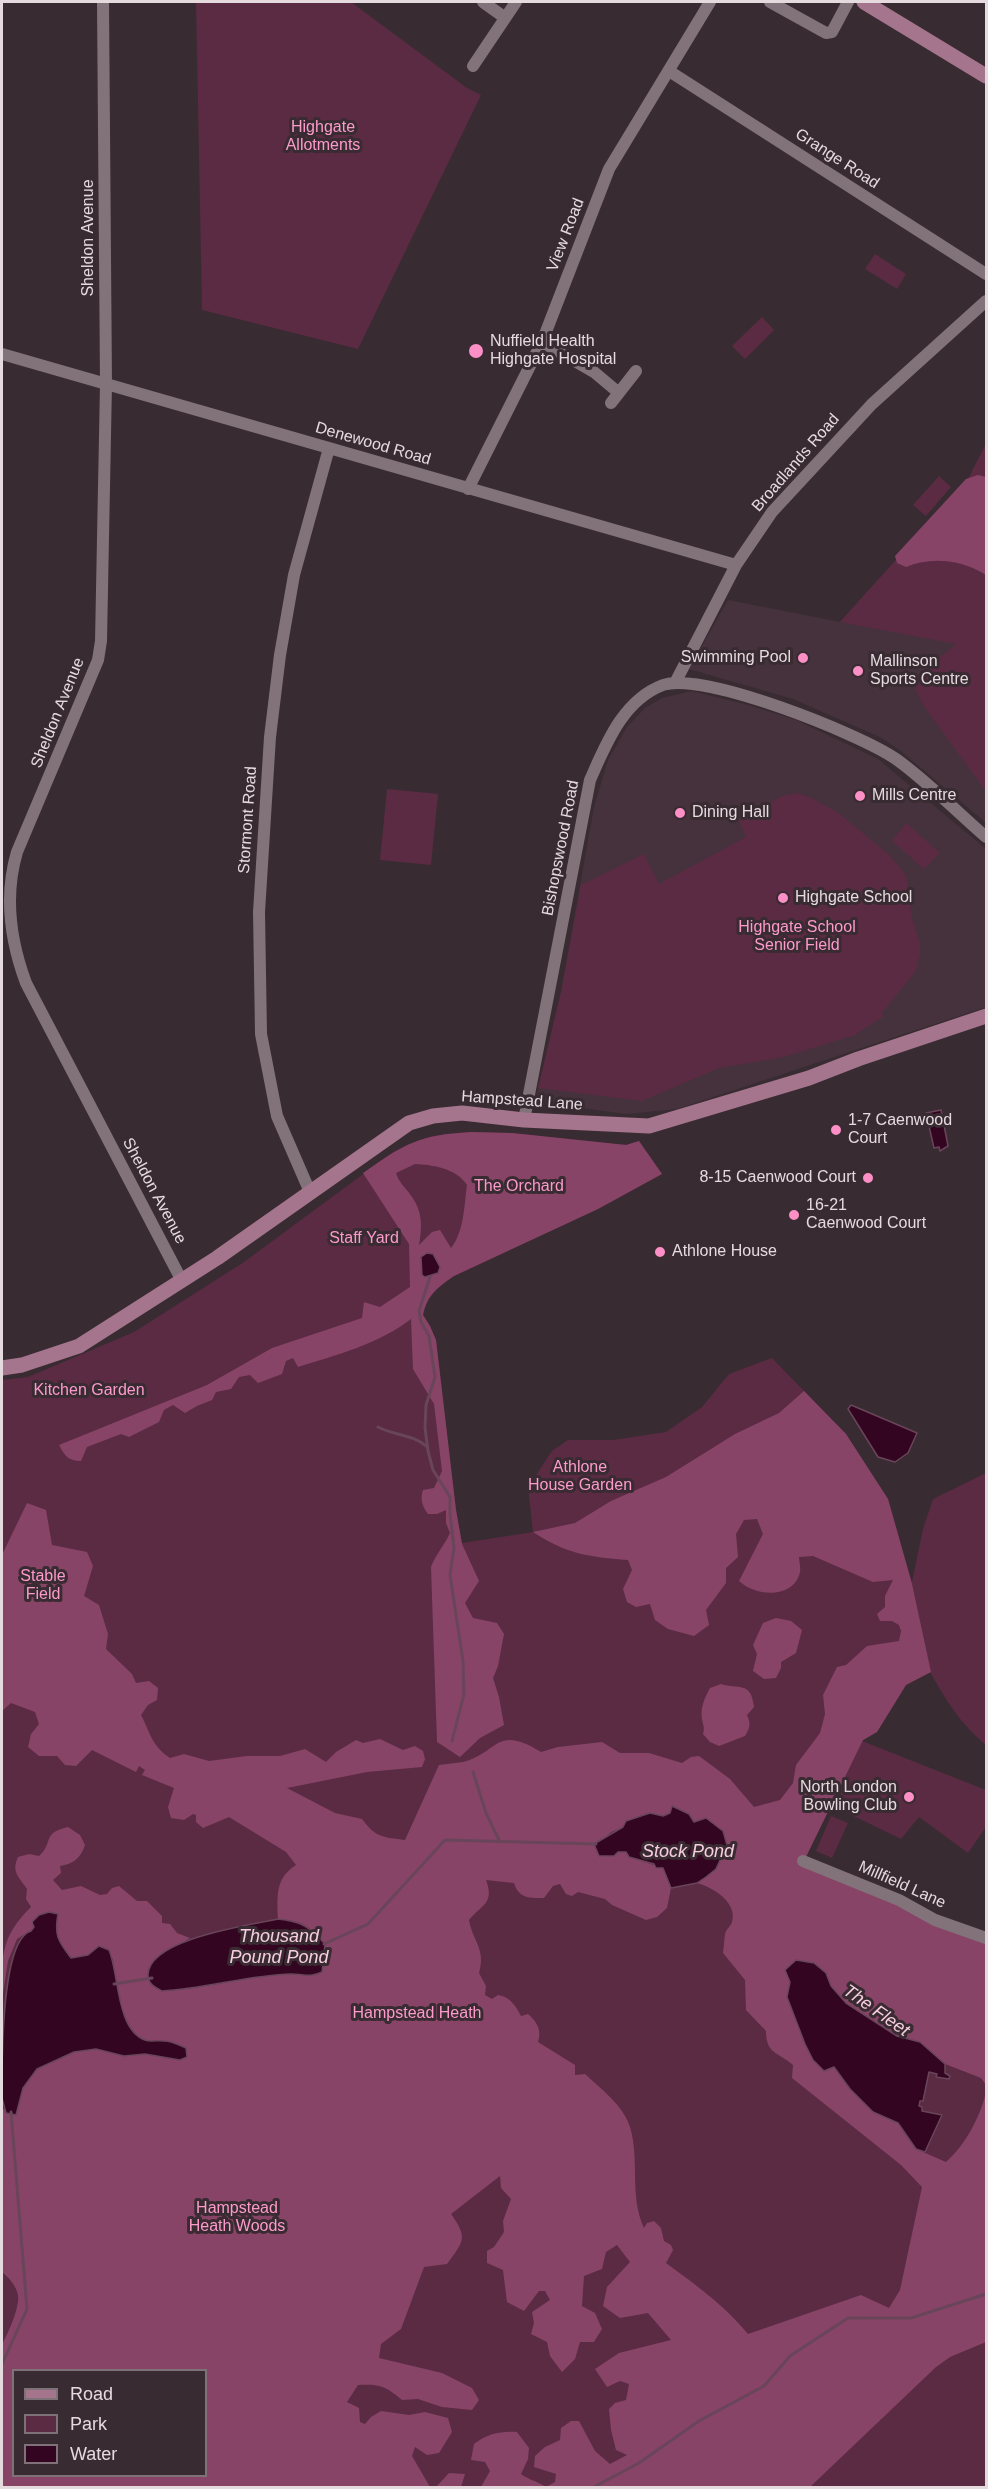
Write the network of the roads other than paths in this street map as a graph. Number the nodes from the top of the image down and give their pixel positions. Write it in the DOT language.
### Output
graph roads {
  1 [pos="103,2"];
  2 [pos="483,2"];
  3 [pos="516,2"];
  4 [pos="710,2"];
  5 [pos="770,2"];
  6 [pos="848,2"];
  7 [pos="869,3"];
  8 [pos="504,17"];
  9 [pos="473,66"];
  10 [pos="669,71"];
  11 [pos="987,76"];
  12 [pos="987,274"];
  13 [pos="987,301"];
  14 [pos="542,342"];
  15 [pos="2,354"];
  16 [pos="636,371"];
  17 [pos="106,384"];
  18 [pos="329,448"];
  19 [pos="468,489"];
  20 [pos="736,565"];
  21 [pos="675,683"];
  22 [pos="987,837"];
  23 [pos="987,1016"];
  24 [pos="524,1120"];
  25 [pos="310,1192"];
  26 [pos="182,1281"];
  27 [pos="2,1368"];
  28 [pos="803,1861"];
  29 [pos="987,1938"];
  1 -- 17 [label="street, Sheldon Avenue"];
  2 -- 8 [label="street"];
  3 -- 8 [label="street"];
  4 -- 10 [label="street, View Road"];
  5 -- 6 [label="street"];
  7 -- 11 [label="main road"];
  8 -- 9 [label="street"];
  10 -- 12 [label="street, Grange Road"];
  10 -- 14 [label="street, View Road"];
  13 -- 20 [label="street, Broadlands Road"];
  14 -- 16 [label="street"];
  14 -- 19 [label="street, View Road"];
  15 -- 17 [label="street, Denewood Road"];
  17 -- 18 [label="street, Denewood Road"];
  17 -- 26 [label="street, Sheldon Avenue"];
  18 -- 19 [label="street, Denewood Road"];
  18 -- 25 [label="street, Stormont Road"];
  19 -- 20 [label="street, Denewood Road"];
  20 -- 21 [label="street, Broadlands Road"];
  21 -- 22 [label="street, Bishopswood Road"];
  21 -- 24 [label="street, Bishopswood Road"];
  23 -- 24 [label="main road, Hampstead Lane"];
  24 -- 25 [label="main road, Hampstead Lane"];
  25 -- 26 [label="main road, Hampstead Lane"];
  26 -- 27 [label="main road, Hampstead Lane"];
  28 -- 29 [label="street, Millfield Lane"];
}
